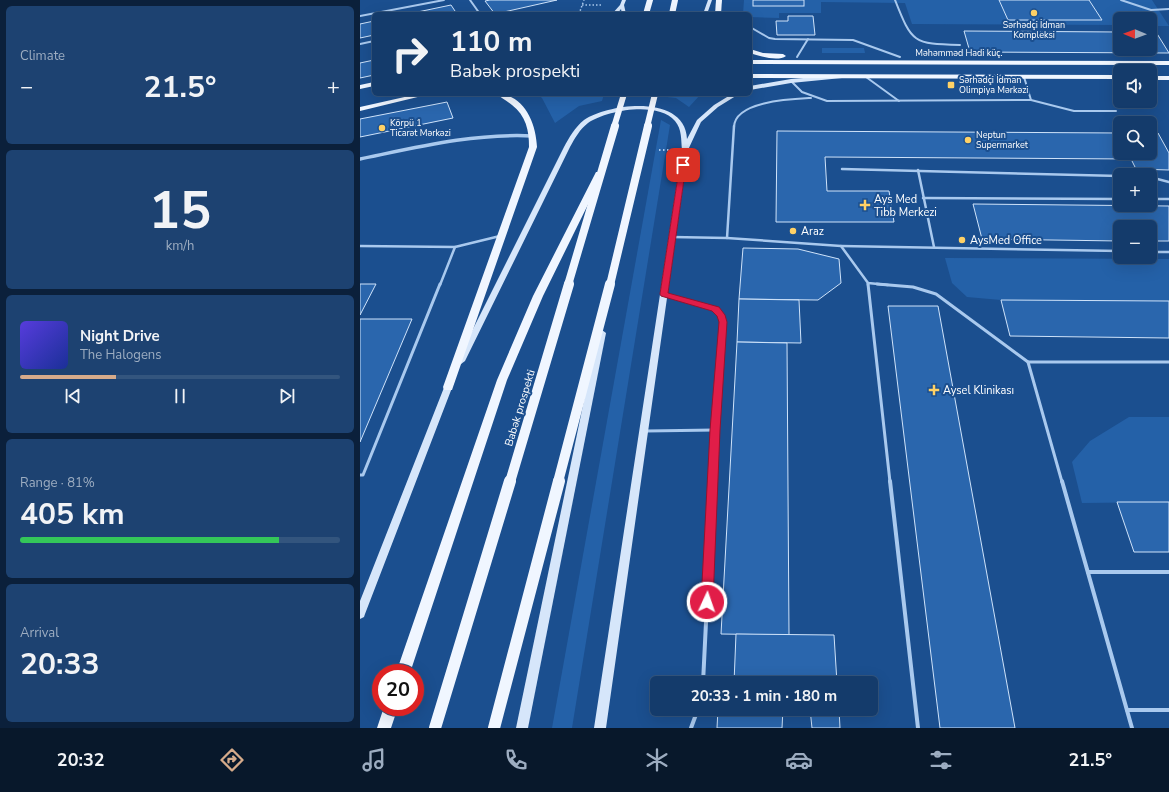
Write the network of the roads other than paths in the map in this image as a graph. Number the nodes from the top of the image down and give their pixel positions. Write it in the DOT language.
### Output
graph roads {
  1 [pos="444,0"];
  2 [pos="470,0"];
  3 [pos="650,0"];
  4 [pos="675,0"];
  5 [pos="710,0"];
  6 [pos="719,0"];
  7 [pos="895,0"];
  8 [pos="1121,0"];
  9 [pos="623,3"];
  10 [pos="1169,9"];
  11 [pos="381,12"];
  12 [pos="479,12"];
  13 [pos="616,12"];
  14 [pos="647,12"];
  15 [pos="672,12"];
  16 [pos="706,12"];
  17 [pos="718,12"];
  18 [pos="372,14"];
  19 [pos="360,16"];
  20 [pos="752,28"];
  21 [pos="808,39"];
  22 [pos="372,41"];
  23 [pos="360,44"];
  24 [pos="960,45"];
  25 [pos="752,52"];
  26 [pos="752,57"];
  27 [pos="797,57"];
  28 [pos="900,57"];
  29 [pos="752,62"];
  30 [pos="1067,62"];
  31 [pos="1169,63"];
  32 [pos="752,76"];
  33 [pos="854,76"];
  34 [pos="866,76"];
  35 [pos="1024,77"];
  36 [pos="1113,78"];
  37 [pos="1157,78"];
  38 [pos="1169,78"];
  39 [pos="791,81"];
  40 [pos="372,86"];
  41 [pos="360,87"];
  42 [pos="752,88"];
  43 [pos="360,92"];
  44 [pos="397,96"];
  45 [pos="418,96"];
  46 [pos="503,96"];
  47 [pos="623,96"];
  48 [pos="655,96"];
  49 [pos="733,96"];
  50 [pos="813,98"];
  51 [pos="1031,100"];
  52 [pos="899,101"];
  53 [pos="360,106"];
  54 [pos="360,109"];
  55 [pos="1116,111"];
  56 [pos="534,136"];
  57 [pos="685,150"];
  58 [pos="607,158"];
  59 [pos="360,159"];
  60 [pos="842,169"];
  61 [pos="918,170"];
  62 [pos="1113,176"];
  63 [pos="1157,179"];
  64 [pos="1169,182"];
  65 [pos="923,198"];
  66 [pos="1113,198"];
  67 [pos="1157,199"];
  68 [pos="1169,199"];
  69 [pos="503,235"];
  70 [pos="672,237"];
  71 [pos="727,238"];
  72 [pos="360,246"];
  73 [pos="842,246"];
  74 [pos="455,247"];
  75 [pos="934,248"];
  76 [pos="1113,251"];
  77 [pos="1157,252"];
  78 [pos="1169,252"];
  79 [pos="617,258"];
  80 [pos="868,283"];
  81 [pos="664,294"];
  82 [pos="1028,362"];
  83 [pos="1169,362"];
  84 [pos="448,387"];
  85 [pos="715,430"];
  86 [pos="644,431"];
  87 [pos="360,475"];
  88 [pos="1088,572"];
  89 [pos="1169,572"];
  90 [pos="360,614"];
  91 [pos="406,664"];
  92 [pos="703,676"];
  93 [pos="1127,710"];
  94 [pos="1169,710"];
  95 [pos="389,716"];
  96 [pos="696,716"];
  97 [pos="384,728"];
  98 [pos="436,728"];
  99 [pos="494,728"];
  100 [pos="522,728"];
  101 [pos="600,728"];
  102 [pos="691,728"];
  103 [pos="918,728"];
  104 [pos="1132,728"];
  1 -- 11 [label="lane"];
  2 -- 12 [label="lane"];
  3 -- 14 [label="main road, bridge"];
  4 -- 15 [label="main road, bridge"];
  5 -- 16 [label="main road"];
  6 -- 17 [label="main road"];
  7 -- 24 [label="lane"];
  8 -- 10 [label="lane"];
  9 -- 13 [label="main road"];
  18 -- 19 [label="lane"];
  20 -- 21 [label="lane"];
  21 -- 27 [label="lane"];
  21 -- 28 [label="lane"];
  22 -- 23 [label="lane"];
  25 -- 27 [label="main road"];
  26 -- 27 [label="main road"];
  27 -- 28 [label="main road"];
  28 -- 30 [label="main road"];
  29 -- 30 [label="main road, Məhəmməd Hadi küç."];
  30 -- 31 [label="main road, Məhəmməd Hadi küç."];
  32 -- 33 [label="main road"];
  33 -- 34 [label="main road"];
  33 -- 39 [label="main road"];
  34 -- 35 [label="main road"];
  34 -- 52 [label="lane"];
  35 -- 36 [label="main road"];
  35 -- 51 [label="lane"];
  37 -- 38 [label="main road"];
  39 -- 42 [label="main road"];
  39 -- 50 [label="lane"];
  40 -- 41 [label="main road"];
  40 -- 43 [label="main road"];
  44 -- 53 [label="main road"];
  45 -- 54 [label="main road"];
  46 -- 56 [label="main road"];
  47 -- 58 [label="main road, Babək prospekti, bridge"];
  48 -- 79 [label="main road, bridge"];
  49 -- 57 [label="main road"];
  50 -- 52 [label="lane"];
  50 -- 71 [label="lane"];
  51 -- 52 [label="lane"];
  51 -- 55 [label="lane"];
  56 -- 59 [label="street"];
  56 -- 69 [label="main road"];
  57 -- 70 [label="main road"];
  57 -- 84 [label="main road"];
  58 -- 91 [label="main road, bridge"];
  58 -- 98 [label="main road, Babək prospekti, bridge"];
  60 -- 61 [label="lane"];
  61 -- 62 [label="lane"];
  61 -- 65 [label="lane"];
  63 -- 64 [label="lane"];
  65 -- 66 [label="lane"];
  65 -- 75 [label="lane"];
  67 -- 68 [label="lane"];
  69 -- 74 [label="lane"];
  69 -- 84 [label="main road"];
  70 -- 71 [label="lane"];
  70 -- 81 [label="main road"];
  71 -- 73 [label="lane"];
  72 -- 74 [label="lane"];
  73 -- 75 [label="lane"];
  73 -- 80 [label="lane"];
  74 -- 87 [label="lane"];
  75 -- 76 [label="lane"];
  77 -- 78 [label="lane"];
  79 -- 99 [label="main road, bridge"];
  79 -- 100 [label="main road, bridge"];
  80 -- 82 [label="lane"];
  80 -- 103 [label="lane"];
  81 -- 85 [label="lane"];
  81 -- 86 [label="main road"];
  82 -- 83 [label="lane"];
  82 -- 88 [label="lane"];
  84 -- 90 [label="main road"];
  85 -- 86 [label="lane"];
  85 -- 92 [label="lane"];
  86 -- 101 [label="main road"];
  88 -- 89 [label="lane"];
  88 -- 93 [label="lane"];
  93 -- 94 [label="lane"];
  93 -- 104 [label="lane"];
  95 -- 97 [label="main road"];
  96 -- 102 [label="lane"];
}
